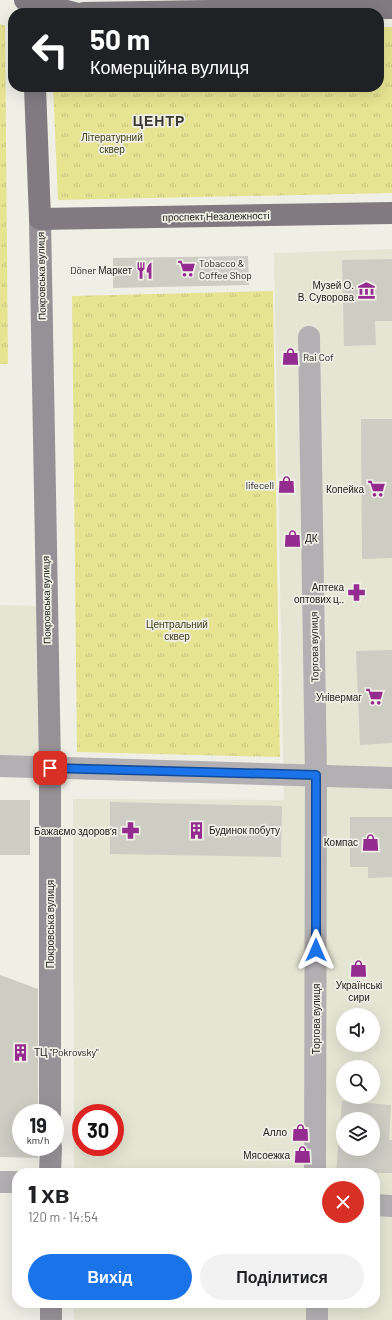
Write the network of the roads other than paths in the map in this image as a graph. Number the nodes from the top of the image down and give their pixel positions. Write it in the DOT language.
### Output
graph roads {
  1 [pos="30,5"];
  2 [pos="321,5"];
  3 [pos="46,8"];
  4 [pos="232,8"];
  5 [pos="392,8"];
  6 [pos="35,92"];
  7 [pos="392,213"];
  8 [pos="40,219"];
  9 [pos="309,337"];
  10 [pos="0,766"];
  11 [pos="50,768"];
  12 [pos="316,775"];
  13 [pos="392,778"];
  14 [pos="50,1104"];
  15 [pos="50,1156"];
  16 [pos="50,1168"];
  17 [pos="316,1168"];
  18 [pos="0,1182"];
  19 [pos="12,1182"];
  20 [pos="380,1205"];
  21 [pos="392,1206"];
  22 [pos="51,1308"];
  23 [pos="317,1308"];
  24 [pos="51,1320"];
  25 [pos="317,1320"];
  1 -- 3 [label="main road"];
  2 -- 4 [label="main road"];
  2 -- 5 [label="main road"];
  6 -- 8 [label="main road, Покровська вулиця"];
  7 -- 8 [label="main road, проспект Незалежності"];
  8 -- 11 [label="main road, Покровська вулиця"];
  9 -- 12 [label="street, Торгова вулиця"];
  10 -- 11 [label="street"];
  11 -- 12 [label="street"];
  11 -- 14 [label="main road, Покровська вулиця"];
  12 -- 13 [label="street"];
  12 -- 17 [label="street, Торгова вулиця"];
  15 -- 16 [label="main road"];
  18 -- 19 [label="street"];
  20 -- 21 [label="street"];
  22 -- 24 [label="main road"];
  23 -- 25 [label="street"];
}
